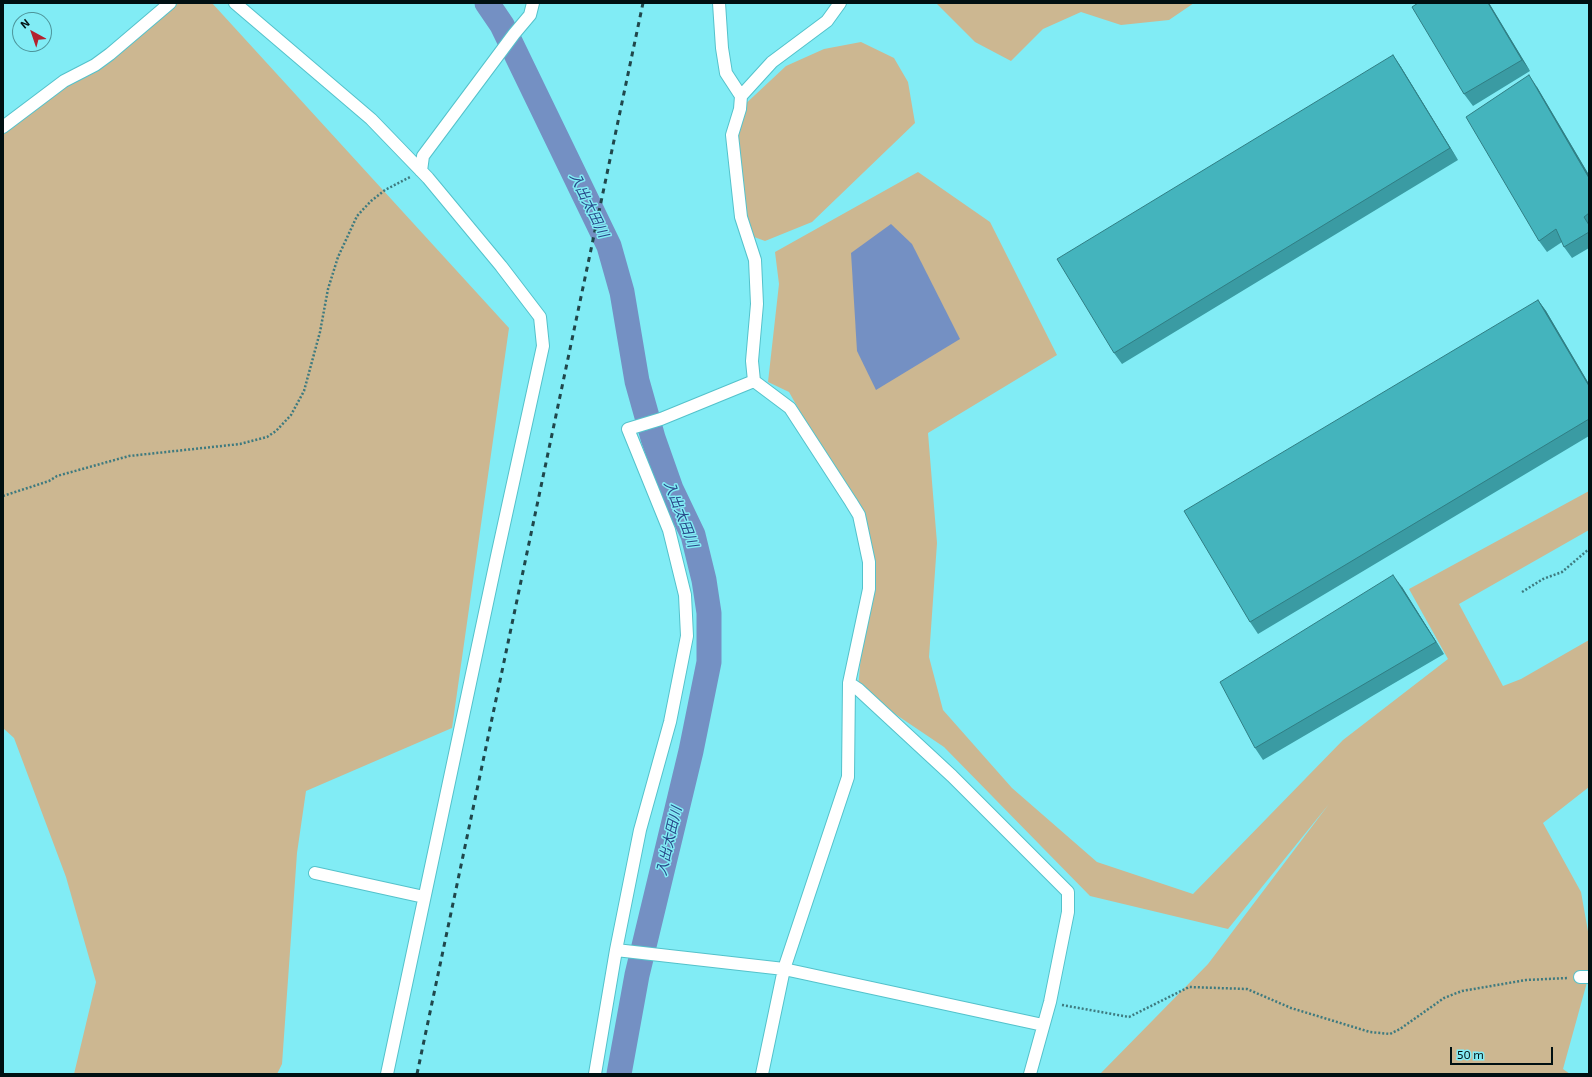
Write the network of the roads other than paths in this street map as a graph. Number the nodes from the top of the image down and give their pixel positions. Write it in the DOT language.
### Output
graph roads {
  1 [pos="170,3"];
  2 [pos="235,3"];
  3 [pos="533,3"];
  4 [pos="719,3"];
  5 [pos="840,3"];
  6 [pos="741,96"];
  7 [pos="3,127"];
  8 [pos="421,171"];
  9 [pos="754,381"];
  10 [pos="849,683"];
  11 [pos="315,873"];
  12 [pos="424,897"];
  13 [pos="616,950"];
  14 [pos="784,969"];
  15 [pos="1043,1025"];
  16 [pos="387,1074"];
  17 [pos="595,1074"];
  18 [pos="762,1074"];
  19 [pos="1030,1074"];
  1 -- 7 [label="street"];
  2 -- 8 [label="street"];
  3 -- 8 [label="street"];
  4 -- 6 [label="street"];
  5 -- 6 [label="street"];
  6 -- 9 [label="street"];
  8 -- 12 [label="street"];
  9 -- 10 [label="street"];
  9 -- 13 [label="street"];
  10 -- 14 [label="street"];
  10 -- 15 [label="street"];
  11 -- 12 [label="street"];
  12 -- 16 [label="street"];
  13 -- 14 [label="street"];
  13 -- 17 [label="street"];
  14 -- 15 [label="street"];
  14 -- 18 [label="street"];
  15 -- 19 [label="street"];
}
